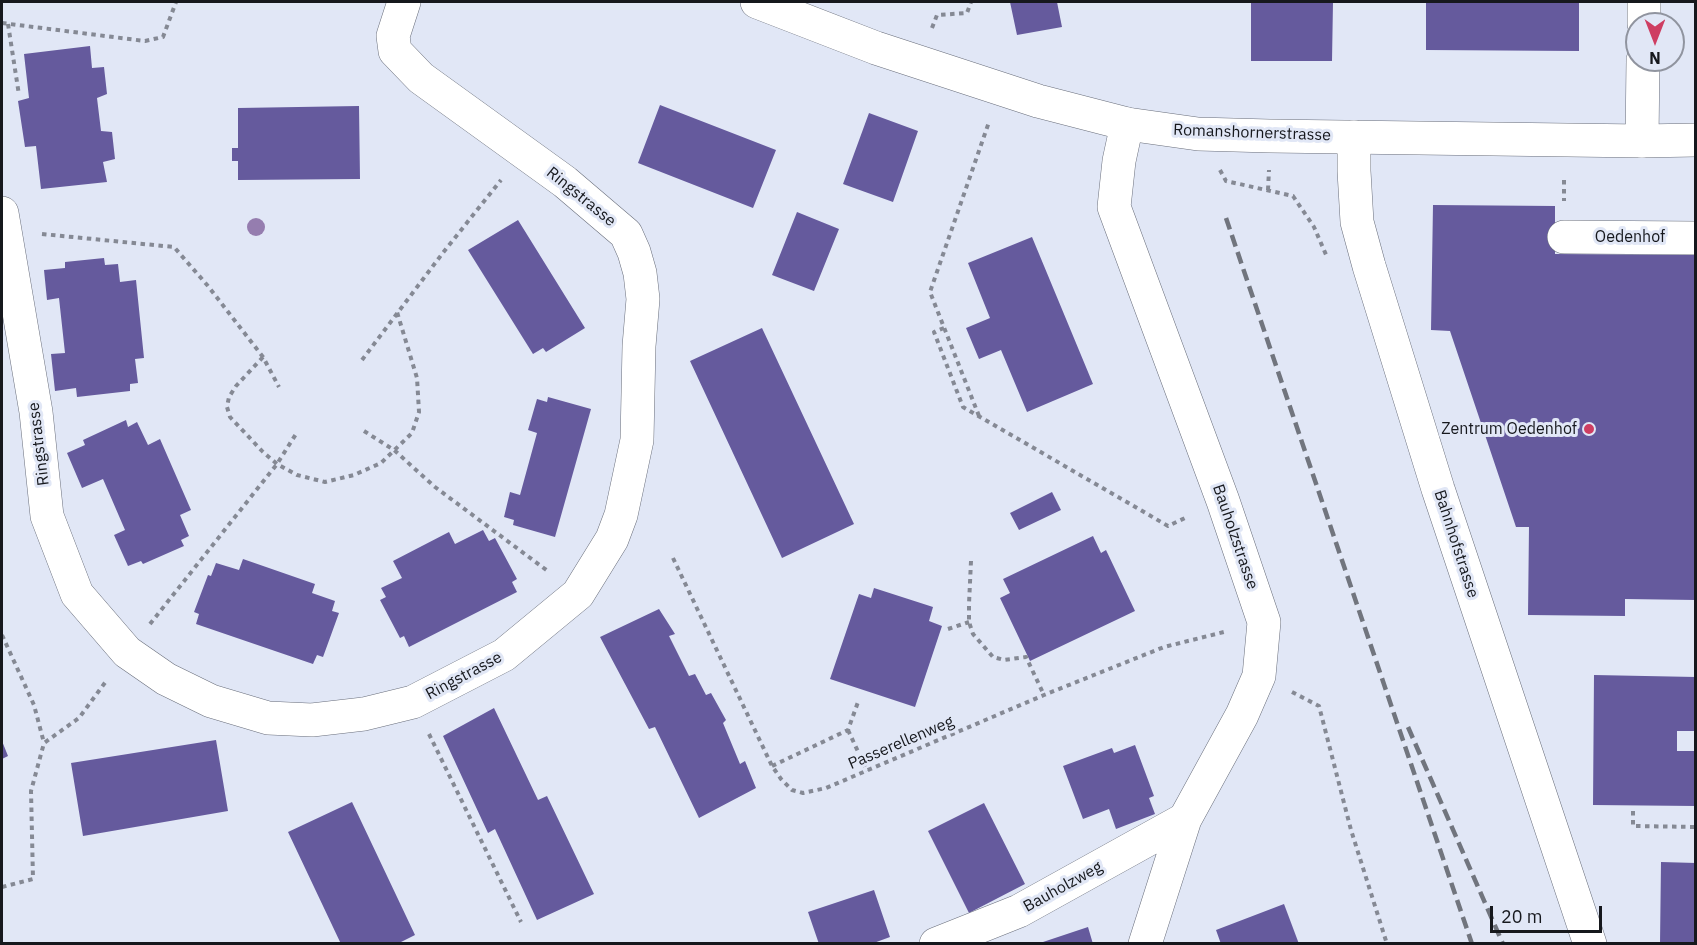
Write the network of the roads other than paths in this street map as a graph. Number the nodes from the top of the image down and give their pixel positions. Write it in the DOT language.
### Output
graph roads {
  1 [pos="404,2"];
  2 [pos="757,2"];
  3 [pos="1643,72"];
  4 [pos="1127,124"];
  5 [pos="1354,137"];
  6 [pos="1695,140"];
  7 [pos="1642,141"];
  8 [pos="4,222"];
  9 [pos="1564,237"];
  10 [pos="1695,238"];
  11 [pos="1185,819"];
  12 [pos="936,944"];
  13 [pos="1145,944"];
  14 [pos="1590,944"];
  1 -- 8 [label="street, Ringstrasse"];
  2 -- 4 [label="street, Romanshornerstrasse"];
  3 -- 7 [label="street"];
  4 -- 5 [label="street, Romanshornerstrasse"];
  4 -- 11 [label="street, Bauholzstrasse"];
  5 -- 7 [label="street, Romanshornerstrasse"];
  5 -- 14 [label="street, Bahnhofstrasse"];
  6 -- 7 [label="street, Romanshornerstrasse"];
  9 -- 10 [label="street, Oedenhof"];
  11 -- 12 [label="street, Bauholzweg"];
  11 -- 13 [label="street, Bauholzstrasse"];
}
